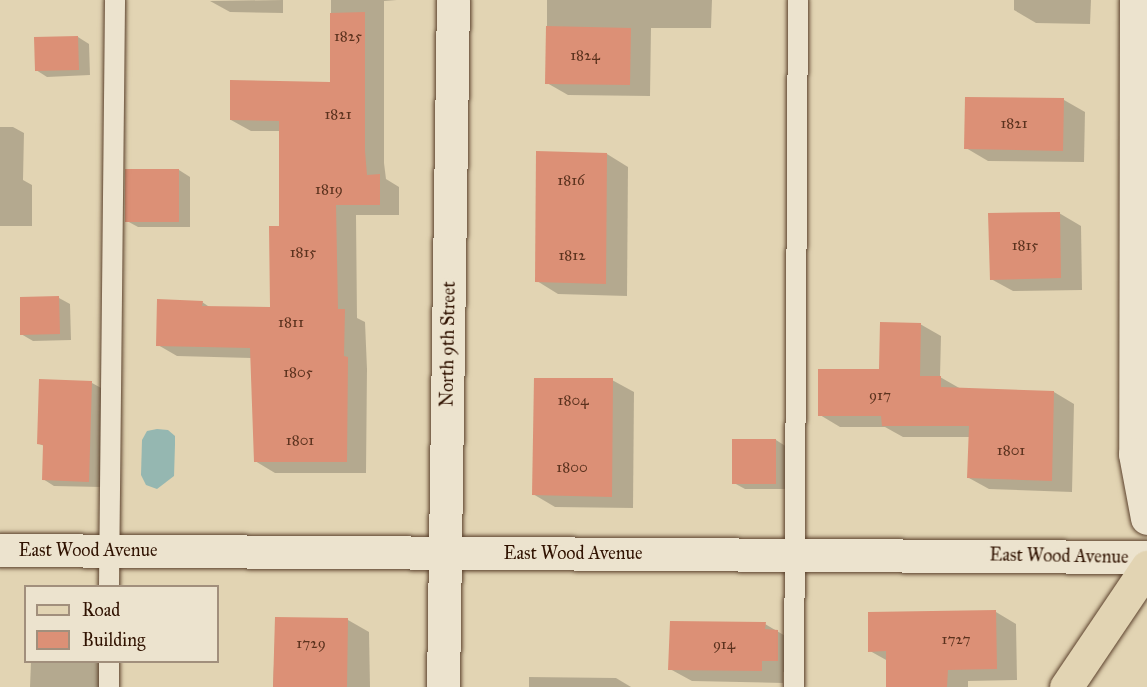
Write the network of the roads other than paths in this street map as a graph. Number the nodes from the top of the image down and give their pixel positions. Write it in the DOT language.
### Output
graph roads {
  1 [pos="115,0"];
  2 [pos="453,0"];
  3 [pos="798,0"];
  4 [pos="1137,0"];
  5 [pos="1142,109"];
  6 [pos="1147,518"];
  7 [pos="0,550"];
  8 [pos="110,550"];
  9 [pos="443,552"];
  10 [pos="796,553"];
  11 [pos="1147,557"];
  12 [pos="1147,567"];
  13 [pos="109,585"];
  14 [pos="109,663"];
  15 [pos="109,687"];
  16 [pos="443,687"];
  17 [pos="794,687"];
  18 [pos="1066,687"];
  1 -- 8 [label="lane"];
  2 -- 9 [label="street, North 9th Street"];
  3 -- 10 [label="lane"];
  4 -- 5 [label="street"];
  5 -- 6 [label="street"];
  7 -- 8 [label="street, East Wood Avenue"];
  8 -- 9 [label="street, East Wood Avenue"];
  8 -- 13 [label="lane"];
  9 -- 10 [label="street, East Wood Avenue"];
  9 -- 16 [label="street, North 9th Street"];
  10 -- 11 [label="street, East Wood Avenue"];
  10 -- 17 [label="lane"];
  12 -- 18 [label="main road"];
  14 -- 15 [label="lane"];
}
